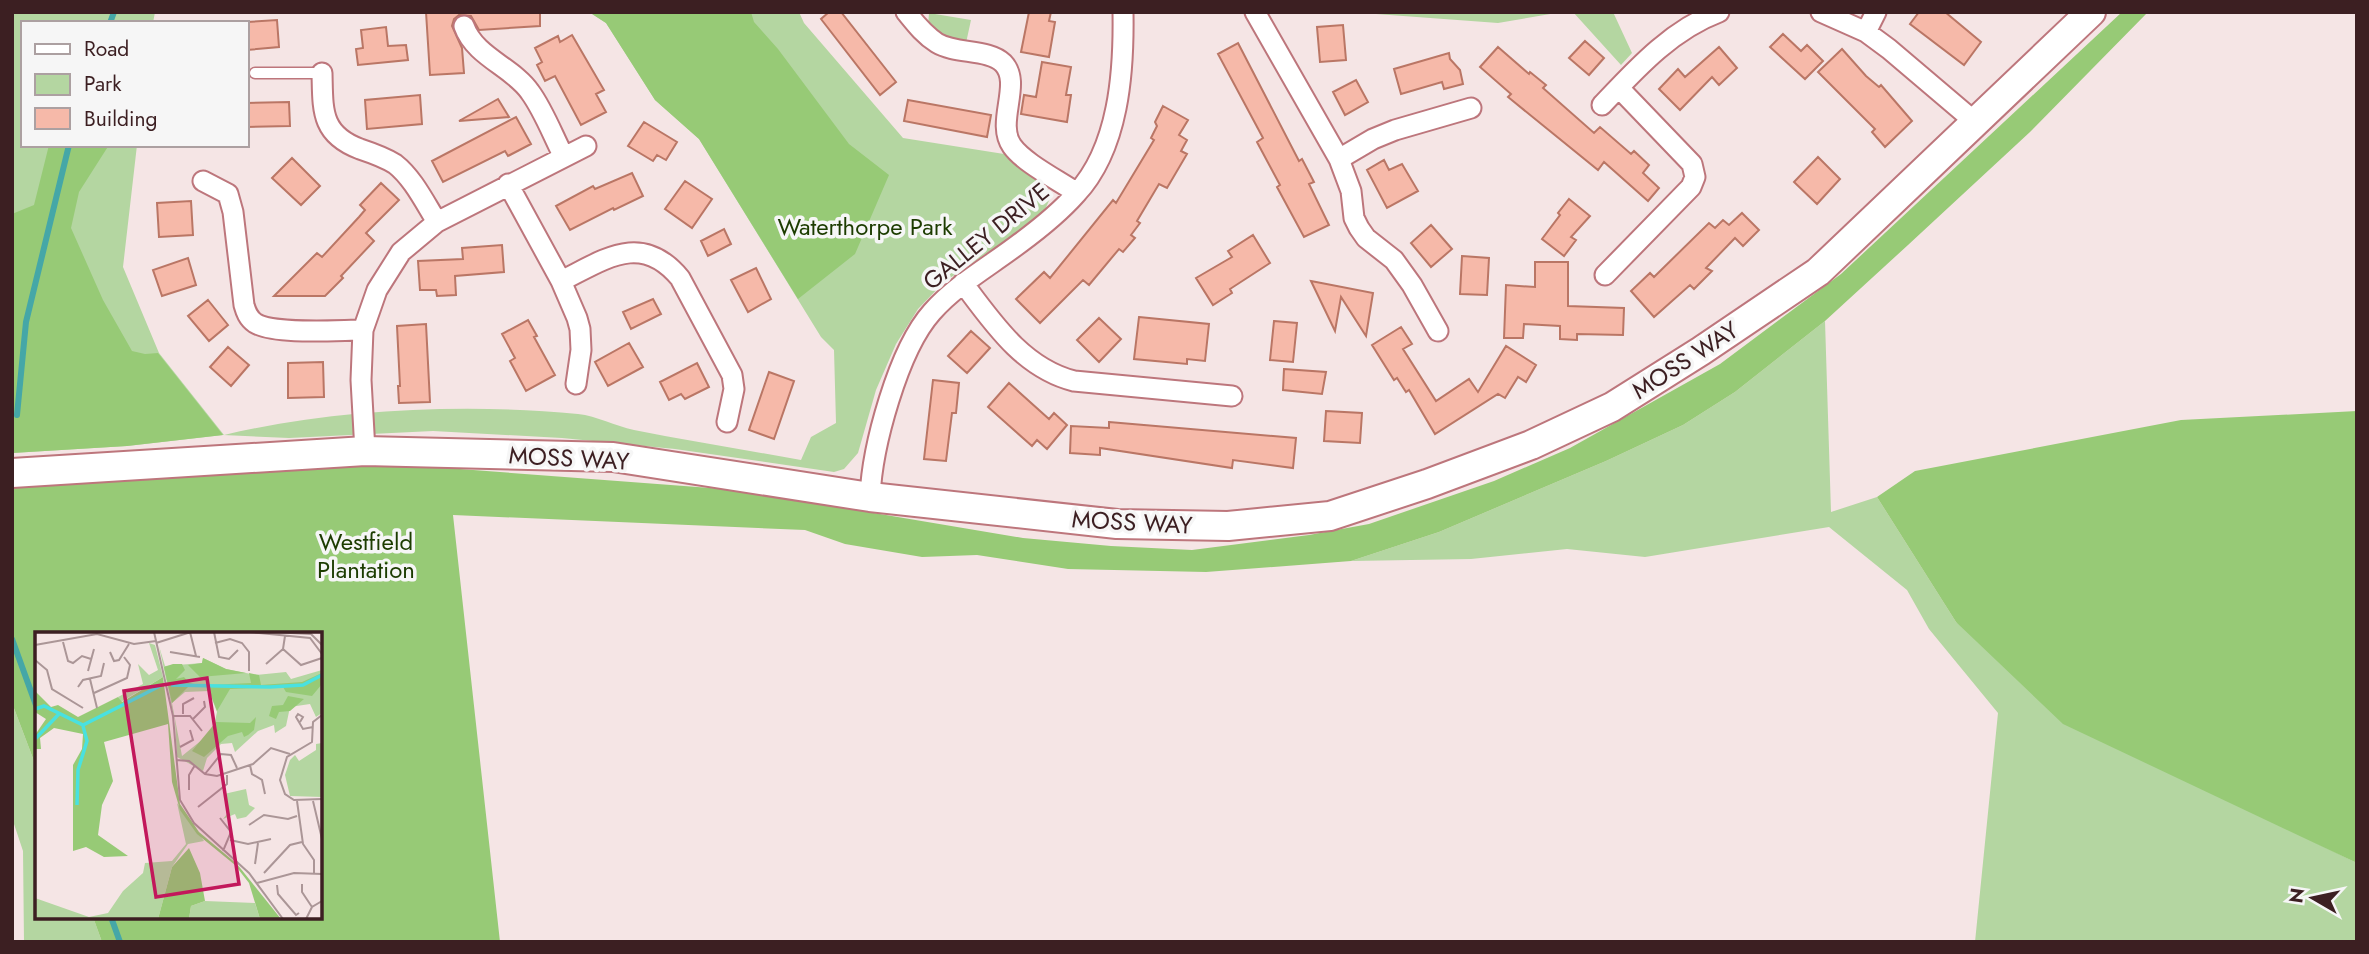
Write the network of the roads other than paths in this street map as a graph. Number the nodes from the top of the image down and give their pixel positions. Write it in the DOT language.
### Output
graph roads {
  1 [pos="906,12"];
  2 [pos="1123,12"];
  3 [pos="1255,12"];
  4 [pos="1719,12"];
  5 [pos="1821,12"];
  6 [pos="1876,12"];
  7 [pos="2091,12"];
  8 [pos="464,26"];
  9 [pos="1866,32"];
  10 [pos="255,73"];
  11 [pos="322,73"];
  12 [pos="1619,88"];
  13 [pos="1602,106"];
  14 [pos="1471,108"];
  15 [pos="1975,122"];
  16 [pos="586,146"];
  17 [pos="564,156"];
  18 [pos="1339,159"];
  19 [pos="203,181"];
  20 [pos="508,184"];
  21 [pos="1077,193"];
  22 [pos="437,222"];
  23 [pos="1605,275"];
  24 [pos="561,281"];
  25 [pos="963,283"];
  26 [pos="363,330"];
  27 [pos="1438,331"];
  28 [pos="576,384"];
  29 [pos="1232,396"];
  30 [pos="727,422"];
  31 [pos="365,451"];
  32 [pos="12,472"];
  33 [pos="870,497"];
  1 -- 21 [label="street"];
  2 -- 21 [label="street, GALLEY DRIVE"];
  3 -- 18 [label="street"];
  4 -- 12 [label="street"];
  5 -- 9 [label="street"];
  6 -- 9 [label="street"];
  7 -- 15 [label="street, MOSS WAY"];
  8 -- 17 [label="street"];
  9 -- 15 [label="street"];
  10 -- 11 [label="lane"];
  11 -- 22 [label="street"];
  12 -- 13 [label="street"];
  12 -- 23 [label="street"];
  14 -- 18 [label="street"];
  15 -- 33 [label="street, MOSS WAY"];
  16 -- 17 [label="street"];
  17 -- 20 [label="street"];
  18 -- 27 [label="street"];
  19 -- 26 [label="street"];
  20 -- 22 [label="street"];
  20 -- 24 [label="street"];
  21 -- 25 [label="street, GALLEY DRIVE"];
  22 -- 26 [label="street"];
  24 -- 28 [label="street"];
  24 -- 30 [label="street"];
  25 -- 29 [label="street"];
  25 -- 33 [label="street, GALLEY DRIVE"];
  26 -- 31 [label="street"];
  31 -- 32 [label="street, MOSS WAY"];
  31 -- 33 [label="street, MOSS WAY"];
}
